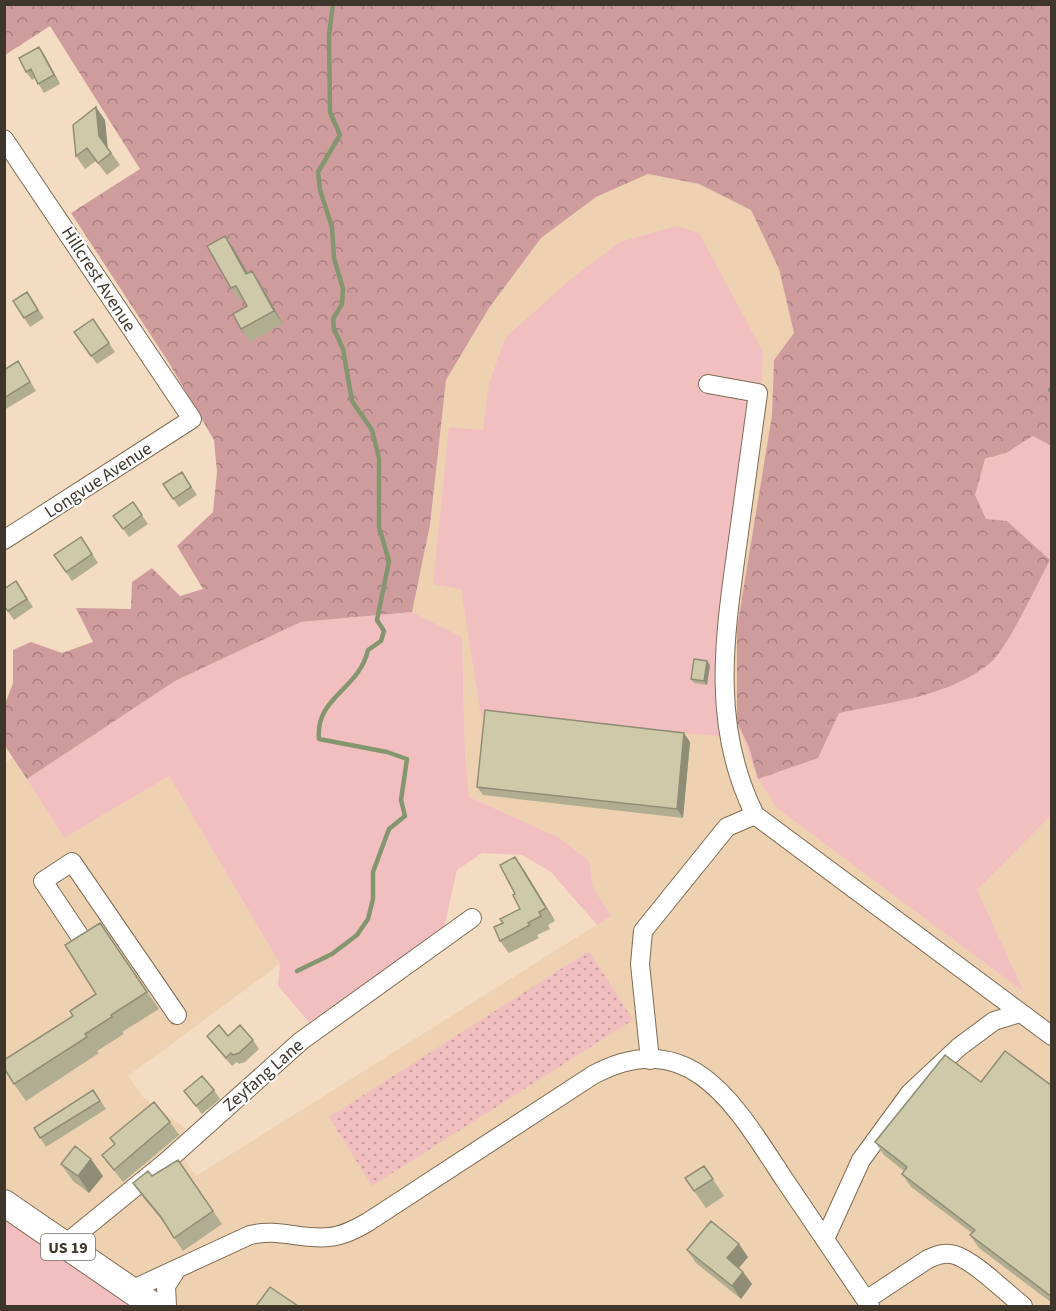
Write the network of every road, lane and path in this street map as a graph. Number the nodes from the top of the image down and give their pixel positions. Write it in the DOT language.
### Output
graph roads {
  1 [pos="4,139"];
  2 [pos="708,384"];
  3 [pos="192,419"];
  4 [pos="4,540"];
  5 [pos="755,815"];
  6 [pos="472,918"];
  7 [pos="86,944"];
  8 [pos="1020,1013"];
  9 [pos="177,1015"];
  10 [pos="1052,1036"];
  11 [pos="650,1060"];
  12 [pos="4,1203"];
  13 [pos="825,1239"];
  14 [pos="64,1245"];
  15 [pos="177,1269"];
  16 [pos="131,1290"];
  17 [pos="868,1303"];
  18 [pos="154,1306"];
  19 [pos="167,1306"];
  20 [pos="1023,1306"];
  1 -- 3 [label="street, Hillcrest Avenue"];
  2 -- 5 [label="street"];
  3 -- 4 [label="street, Longvue Avenue"];
  5 -- 8 [label="street"];
  5 -- 11 [label="street"];
  6 -- 14 [label="street, Zeyfang Lane"];
  7 -- 9 [label="street"];
  8 -- 10 [label="street"];
  8 -- 13 [label="street"];
  11 -- 13 [label="street"];
  11 -- 15 [label="street"];
  12 -- 14 [label="highway, US 19"];
  13 -- 17 [label="street"];
  14 -- 16 [label="highway, US 19"];
  15 -- 16 [label="street"];
  15 -- 19 [label="street"];
  16 -- 18 [label="highway, US 19"];
  17 -- 20 [label="street"];
}
